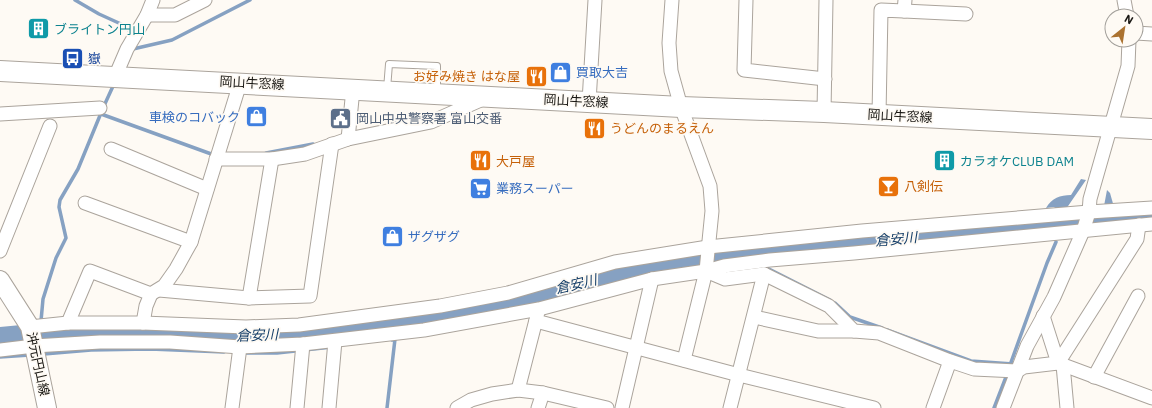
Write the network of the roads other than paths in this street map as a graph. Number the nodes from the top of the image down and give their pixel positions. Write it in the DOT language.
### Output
graph roads {
  1 [pos="153,0"];
  2 [pos="204,0"];
  3 [pos="595,0"];
  4 [pos="672,0"];
  5 [pos="746,0"];
  6 [pos="826,0"];
  7 [pos="881,5"];
  8 [pos="904,5"];
  9 [pos="966,14"];
  10 [pos="147,15"];
  11 [pos="1129,48"];
  12 [pos="0,71"];
  13 [pos="115,76"];
  14 [pos="825,79"];
  15 [pos="240,83"];
  16 [pos="353,89"];
  17 [pos="387,91"];
  18 [pos="437,93"];
  19 [pos="489,96"];
  20 [pos="589,102"];
  21 [pos="681,107"];
  22 [pos="100,108"];
  23 [pos="824,112"];
  24 [pos="0,114"];
  25 [pos="879,115"];
  26 [pos="50,126"];
  27 [pos="1111,127"];
  28 [pos="1152,129"];
  29 [pos="349,136"];
  30 [pos="332,144"];
  31 [pos="111,149"];
  32 [pos="217,157"];
  33 [pos="272,159"];
  34 [pos="207,189"];
  35 [pos="85,203"];
  36 [pos="1152,208"];
  37 [pos="1086,221"];
  38 [pos="1152,224"];
  39 [pos="1139,225"];
  40 [pos="191,242"];
  41 [pos="0,251"];
  42 [pos="707,258"];
  43 [pos="764,274"];
  44 [pos="652,279"];
  45 [pos="0,280"];
  46 [pos="155,292"];
  47 [pos="1138,296"];
  48 [pos="248,298"];
  49 [pos="538,315"];
  50 [pos="1043,316"];
  51 [pos="754,317"];
  52 [pos="422,319"];
  53 [pos="68,323"];
  54 [pos="143,323"];
  55 [pos="854,331"];
  56 [pos="32,336"];
  57 [pos="335,345"];
  58 [pos="636,347"];
  59 [pos="302,348"];
  60 [pos="0,350"];
  61 [pos="239,351"];
  62 [pos="684,360"];
  63 [pos="1059,360"];
  64 [pos="950,361"];
  65 [pos="1017,371"];
  66 [pos="1096,374"];
  67 [pos="739,375"];
  68 [pos="518,390"];
  69 [pos="543,393"];
  70 [pos="1152,398"];
  71 [pos="47,408"];
  72 [pos="232,408"];
  73 [pos="297,408"];
  74 [pos="329,408"];
  75 [pos="457,408"];
  76 [pos="538,408"];
  77 [pos="607,408"];
  78 [pos="622,408"];
  79 [pos="730,408"];
  80 [pos="874,408"];
  81 [pos="933,408"];
  82 [pos="1003,408"];
  83 [pos="1067,408"];
  1 -- 10 [label="street"];
  2 -- 10 [label="street"];
  3 -- 20 [label="street"];
  4 -- 21 [label="street"];
  5 -- 14 [label="street"];
  6 -- 14 [label="street"];
  7 -- 8 [label="street"];
  7 -- 25 [label="street"];
  8 -- 9 [label="street"];
  10 -- 13 [label="street"];
  11 -- 27 [label="street"];
  12 -- 13 [label="main road, 岡山牛窓線"];
  13 -- 15 [label="main road, 岡山牛窓線"];
  14 -- 23 [label="street"];
  15 -- 16 [label="main road, 岡山牛窓線"];
  15 -- 32 [label="street"];
  16 -- 17 [label="main road, 岡山牛窓線"];
  16 -- 29 [label="street"];
  17 -- 18 [label="main road, 岡山牛窓線"];
  17 -- 18 [label="lane"];
  18 -- 19 [label="main road, 岡山牛窓線"];
  19 -- 20 [label="main road, 岡山牛窓線"];
  19 -- 29 [label="street"];
  20 -- 21 [label="main road, 岡山牛窓線"];
  21 -- 23 [label="main road, 岡山牛窓線"];
  21 -- 42 [label="street"];
  22 -- 24 [label="street"];
  23 -- 25 [label="main road, 岡山牛窓線"];
  25 -- 27 [label="main road, 岡山牛窓線"];
  26 -- 41 [label="street"];
  27 -- 28 [label="main road, 岡山牛窓線"];
  27 -- 37 [label="street"];
  29 -- 30 [label="street"];
  30 -- 33 [label="street"];
  30 -- 48 [label="street"];
  31 -- 34 [label="street"];
  32 -- 33 [label="street"];
  32 -- 34 [label="street"];
  33 -- 48 [label="street"];
  34 -- 40 [label="street"];
  35 -- 40 [label="street"];
  36 -- 37 [label="street"];
  37 -- 39 [label="street"];
  37 -- 42 [label="street"];
  37 -- 42 [label="street"];
  37 -- 50 [label="street"];
  38 -- 39 [label="street"];
  39 -- 63 [label="street"];
  40 -- 46 [label="street"];
  42 -- 43 [label="street"];
  42 -- 44 [label="street"];
  42 -- 52 [label="street"];
  42 -- 62 [label="street"];
  43 -- 51 [label="street"];
  43 -- 55 [label="street"];
  44 -- 49 [label="street"];
  44 -- 58 [label="street"];
  45 -- 56 [label="main road, 沖元円山線"];
  46 -- 48 [label="street"];
  46 -- 53 [label="street"];
  46 -- 54 [label="street"];
  47 -- 66 [label="street"];
  49 -- 52 [label="street"];
  49 -- 58 [label="street"];
  49 -- 68 [label="street"];
  50 -- 63 [label="street"];
  50 -- 65 [label="street"];
  51 -- 55 [label="street"];
  51 -- 67 [label="street"];
  52 -- 54 [label="street"];
  52 -- 57 [label="street"];
  53 -- 54 [label="street"];
  53 -- 56 [label="street"];
  55 -- 64 [label="street"];
  56 -- 60 [label="street"];
  56 -- 61 [label="street"];
  56 -- 71 [label="main road, 沖元円山線"];
  57 -- 59 [label="street"];
  57 -- 74 [label="street"];
  58 -- 62 [label="street"];
  58 -- 78 [label="street"];
  59 -- 61 [label="street"];
  59 -- 73 [label="street"];
  61 -- 72 [label="street"];
  62 -- 67 [label="street"];
  63 -- 65 [label="street"];
  63 -- 66 [label="street"];
  63 -- 83 [label="street"];
  64 -- 65 [label="street"];
  64 -- 81 [label="street"];
  65 -- 82 [label="street"];
  66 -- 70 [label="street"];
  67 -- 79 [label="street"];
  67 -- 80 [label="street"];
  68 -- 69 [label="street"];
  68 -- 75 [label="street"];
  69 -- 76 [label="street"];
  69 -- 77 [label="street"];
}
